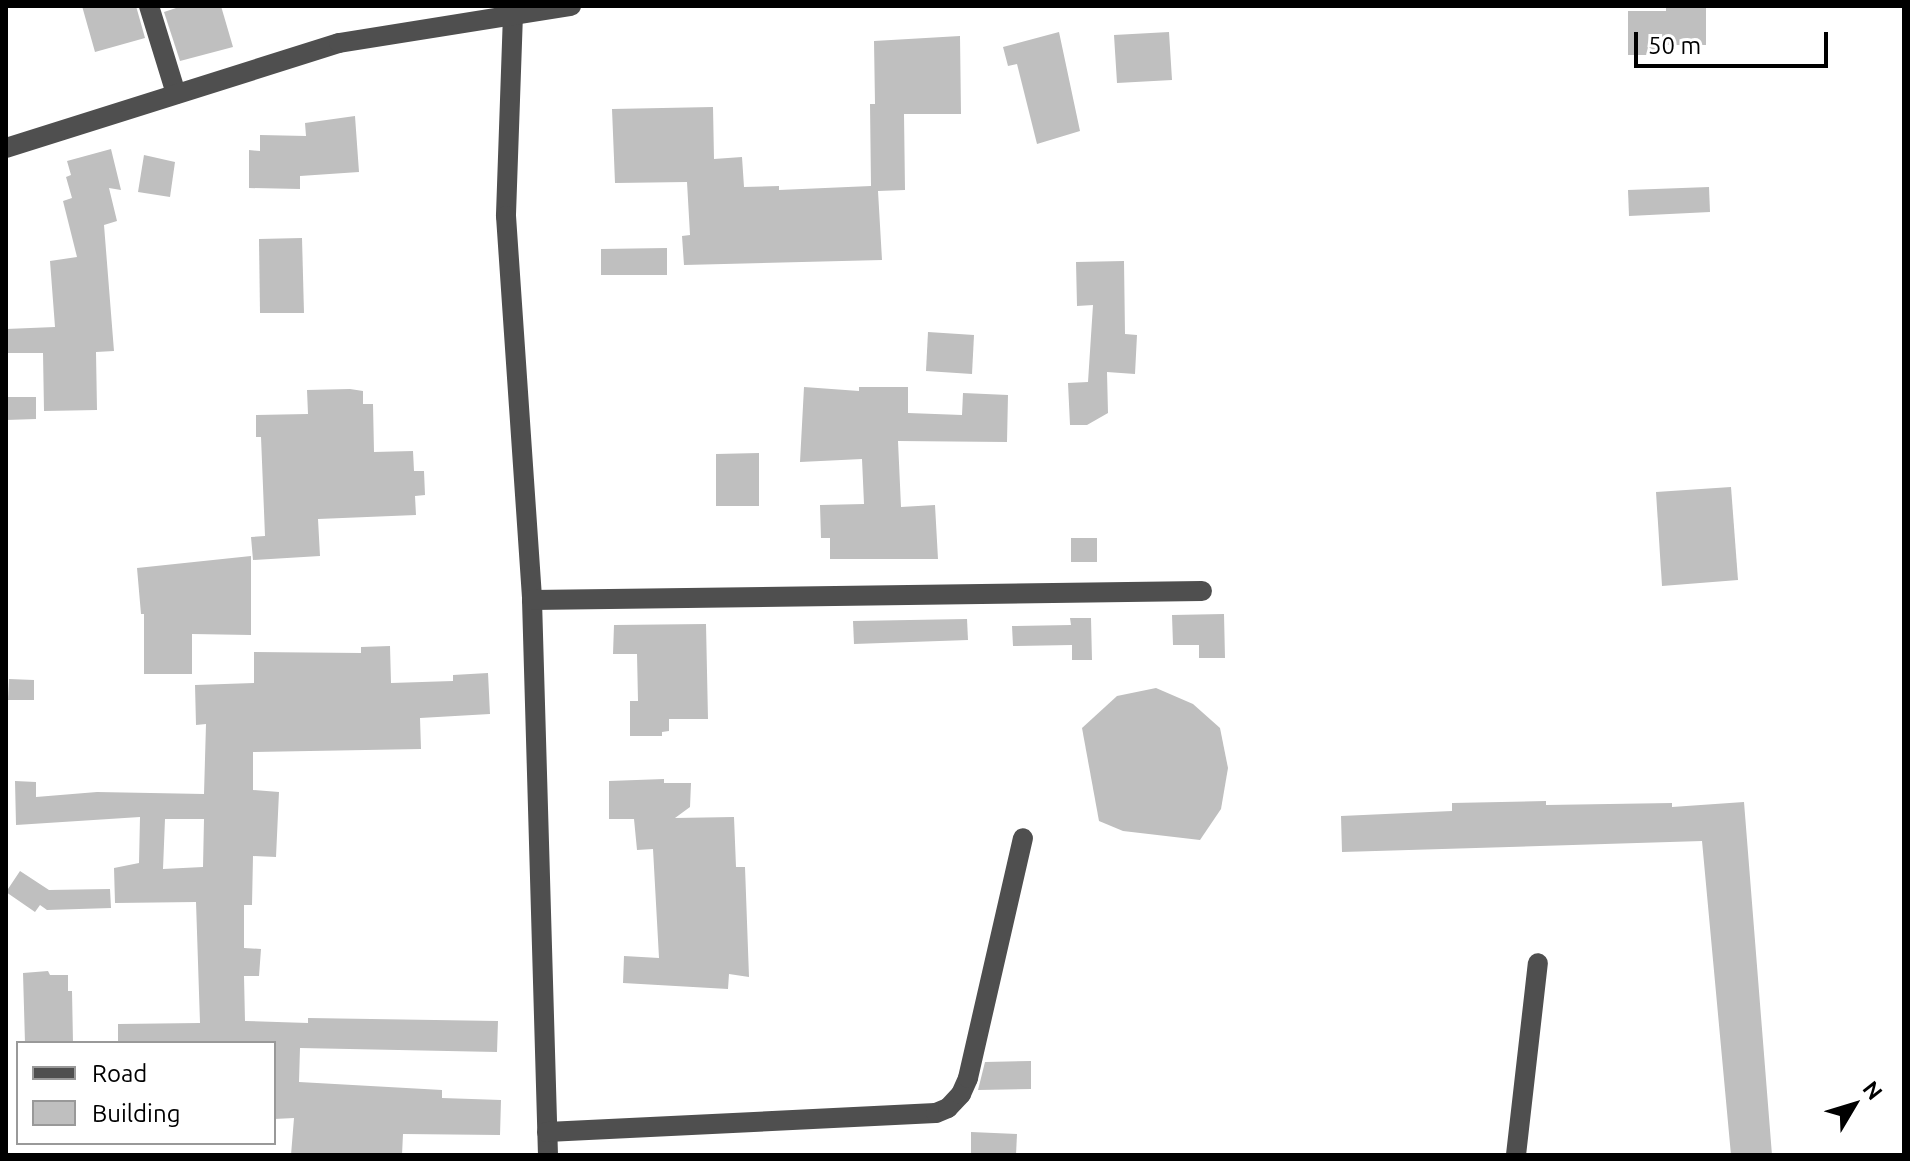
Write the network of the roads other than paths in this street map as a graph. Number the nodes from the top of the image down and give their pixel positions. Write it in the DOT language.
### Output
graph roads {
  1 [pos="149,6"];
  2 [pos="571,6"];
  3 [pos="513,14"];
  4 [pos="176,94"];
  5 [pos="6,148"];
  6 [pos="1202,591"];
  7 [pos="532,600"];
  8 [pos="1023,838"];
  9 [pos="1538,963"];
  10 [pos="547,1132"];
  11 [pos="548,1155"];
  12 [pos="1516,1155"];
  1 -- 4 [label="street"];
  2 -- 3 [label="street"];
  3 -- 4 [label="street"];
  3 -- 7 [label="street"];
  4 -- 5 [label="street"];
  6 -- 7 [label="street"];
  7 -- 10 [label="street"];
  8 -- 10 [label="street"];
  9 -- 12 [label="street"];
  10 -- 11 [label="street"];
}
